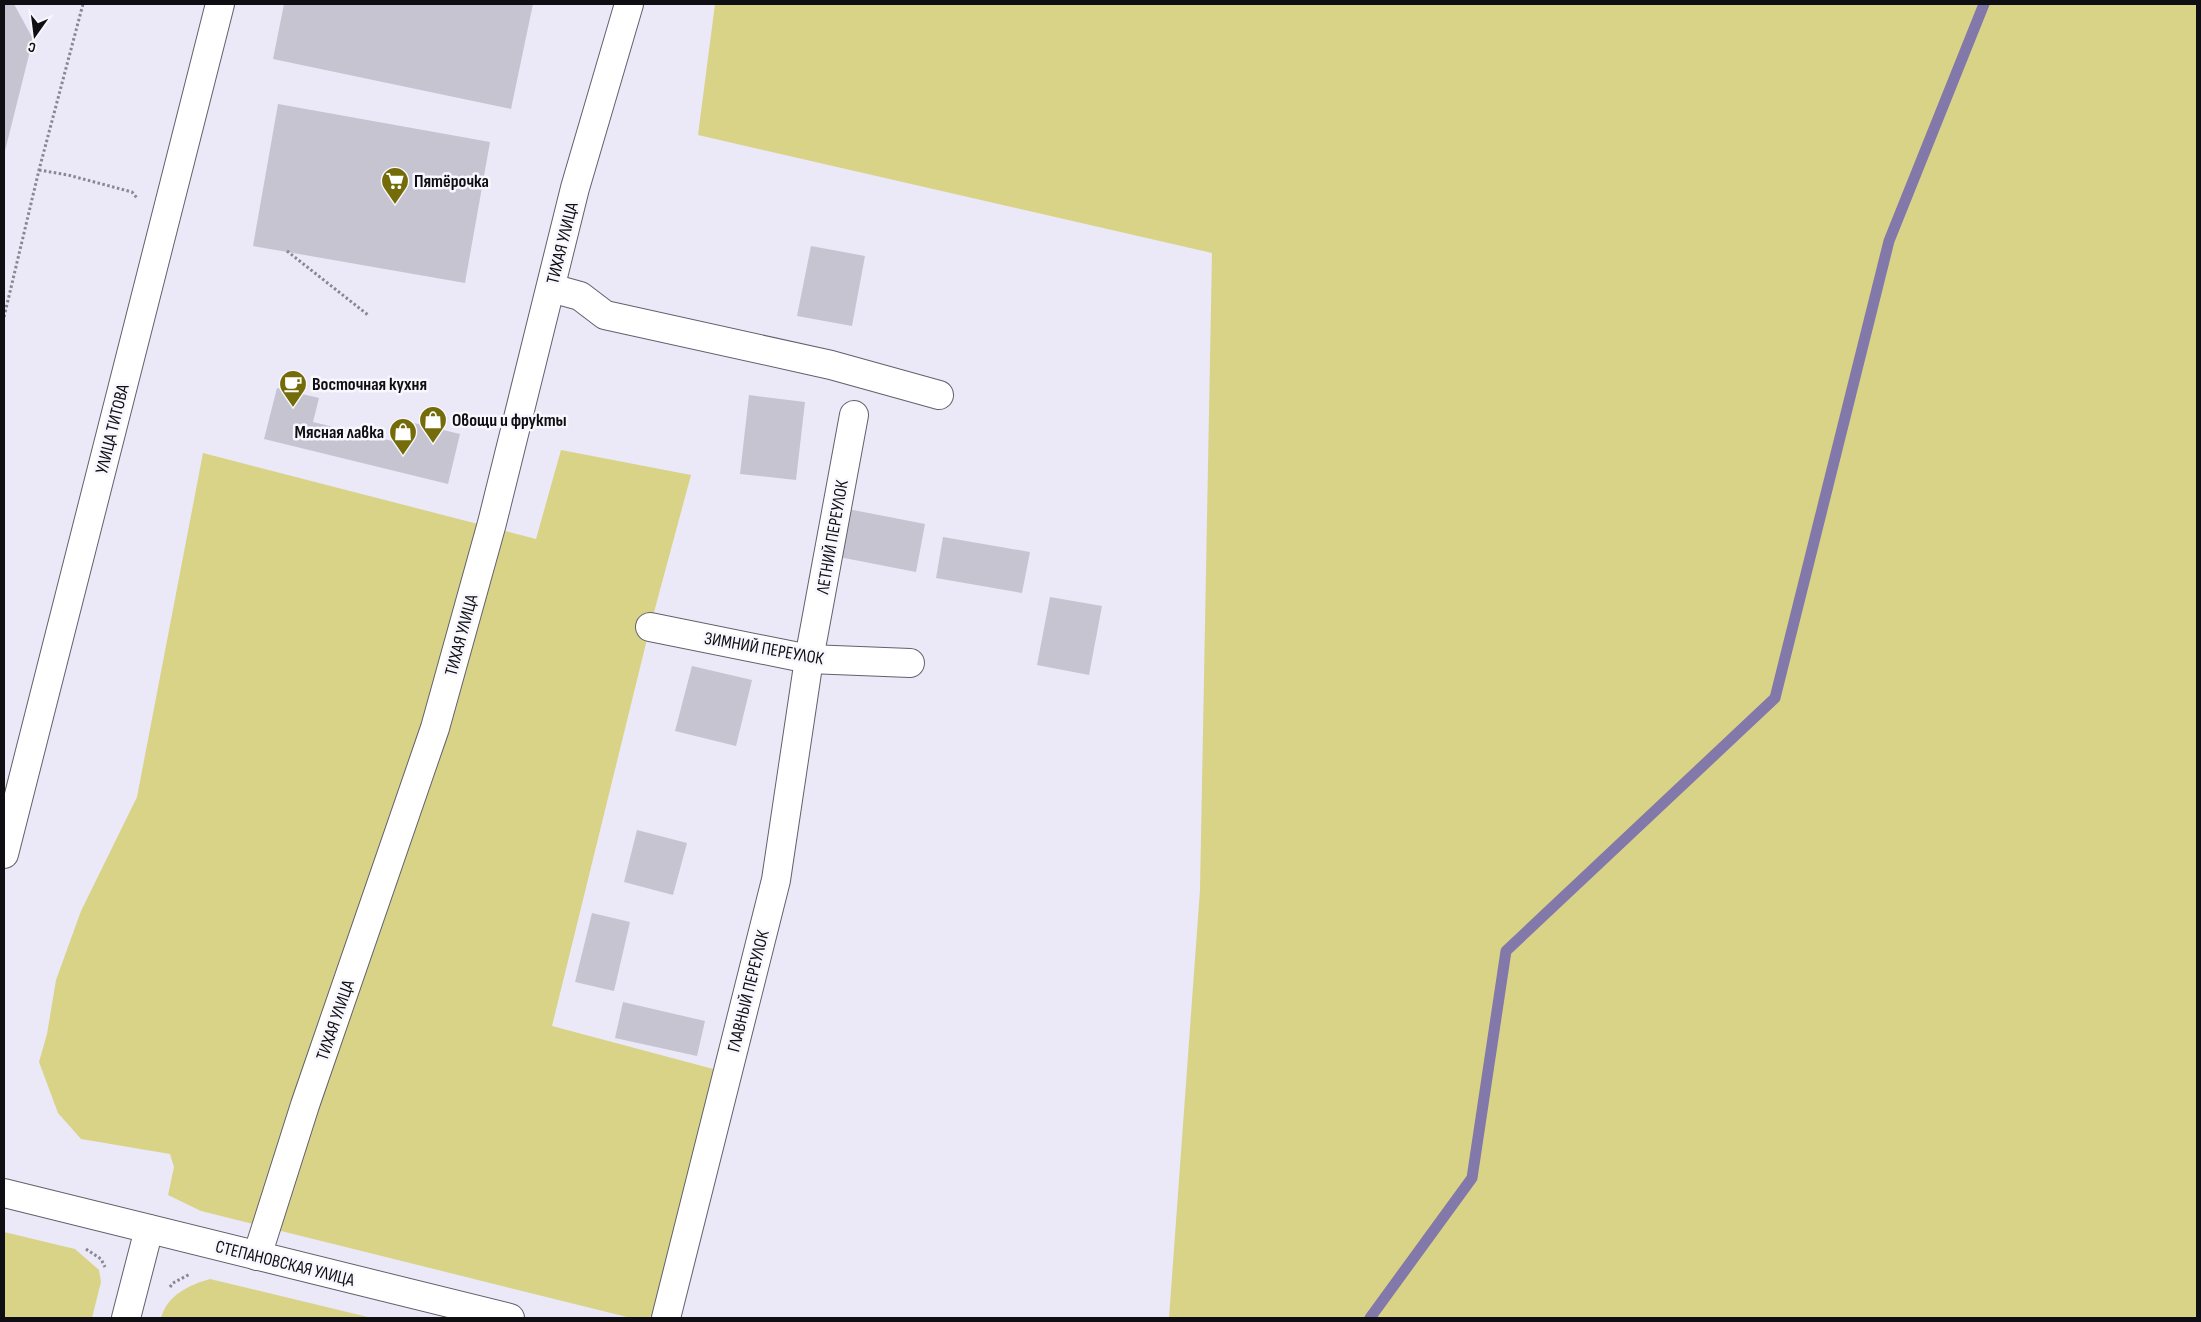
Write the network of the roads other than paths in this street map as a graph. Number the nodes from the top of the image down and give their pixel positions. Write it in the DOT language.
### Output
graph roads {
  1 [pos="220,4"];
  2 [pos="629,4"];
  3 [pos="552,288"];
  4 [pos="939,395"];
  5 [pos="854,415"];
  6 [pos="650,627"];
  7 [pos="809,659"];
  8 [pos="910,663"];
  9 [pos="4,854"];
  10 [pos="4,1193"];
  11 [pos="148,1230"];
  12 [pos="257,1256"];
  13 [pos="126,1318"];
  14 [pos="510,1318"];
  15 [pos="666,1318"];
  1 -- 9 [label="street, УЛИЦА ТИТОВА"];
  2 -- 3 [label="street, ТИХАЯ УЛИЦА"];
  3 -- 4 [label="street"];
  3 -- 12 [label="street, ТИХАЯ УЛИЦА"];
  5 -- 7 [label="street, ЛЕТНИЙ ПЕРЕУЛОК"];
  6 -- 7 [label="street, ЗИМНИЙ ПЕРЕУЛОК"];
  7 -- 8 [label="street, ЗИМНИЙ ПЕРЕУЛОК"];
  7 -- 15 [label="street, ГЛАВНЫЙ ПЕРЕУЛОК"];
  10 -- 11 [label="street, СТЕПАНОВСКАЯ УЛИЦА"];
  11 -- 12 [label="street, СТЕПАНОВСКАЯ УЛИЦА"];
  11 -- 13 [label="street"];
  12 -- 14 [label="street, СТЕПАНОВСКАЯ УЛИЦА"];
}
